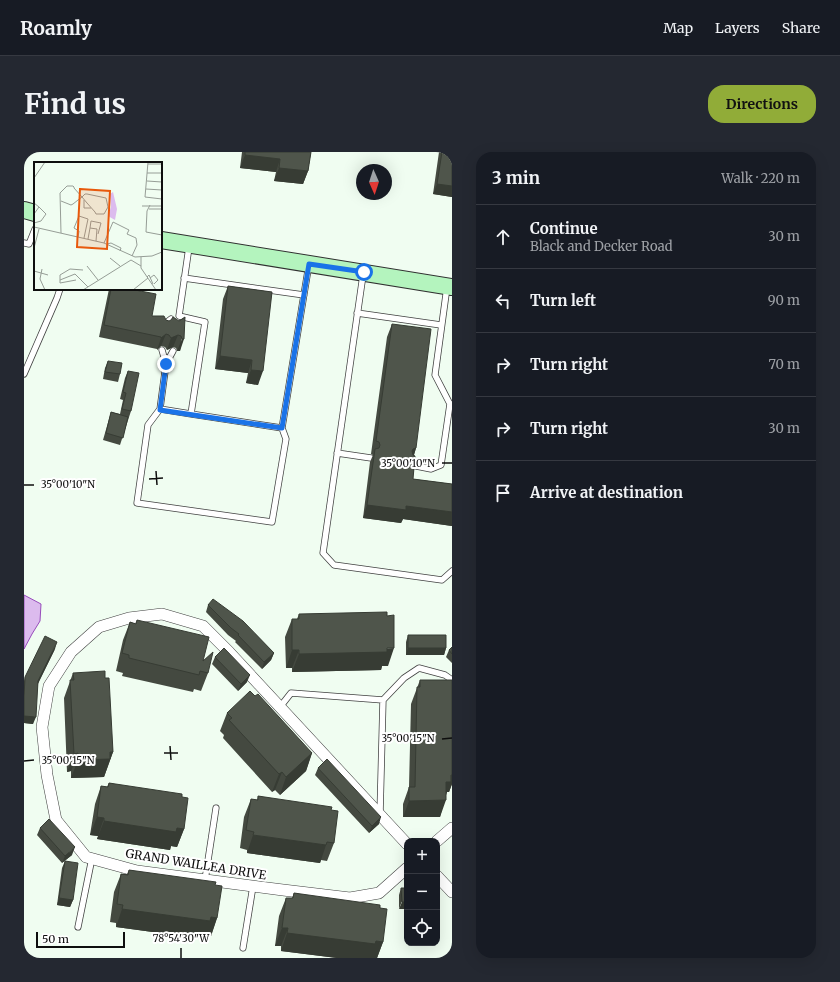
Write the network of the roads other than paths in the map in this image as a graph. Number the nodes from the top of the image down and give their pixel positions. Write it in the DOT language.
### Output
graph roads {
  1 [pos="24,210"];
  2 [pos="34,213"];
  3 [pos="34,231"];
  4 [pos="162,240"];
  5 [pos="24,243"];
  6 [pos="189,245"];
  7 [pos="309,264"];
  8 [pos="364,272"];
  9 [pos="184,278"];
  10 [pos="449,286"];
  11 [pos="60,290"];
  12 [pos="304,295"];
  13 [pos="357,313"];
  14 [pos="179,316"];
  15 [pos="441,325"];
  16 [pos="164,329"];
  17 [pos="162,350"];
  18 [pos="173,351"];
  19 [pos="166,364"];
  20 [pos="24,374"];
  21 [pos="451,404"];
  22 [pos="160,410"];
  23 [pos="190,414"];
  24 [pos="282,428"];
  25 [pos="337,453"];
  26 [pos="371,458"];
  27 [pos="411,465"];
  28 [pos="452,571"];
  29 [pos="452,680"];
  30 [pos="383,700"];
  31 [pos="280,707"];
  32 [pos="216,808"];
  33 [pos="380,815"];
  34 [pos="452,828"];
  35 [pos="440,839"];
  36 [pos="404,841"];
  37 [pos="92,858"];
  38 [pos="404,871"];
  39 [pos="440,879"];
  40 [pos="205,880"];
  41 [pos="253,886"];
  42 [pos="452,892"];
  43 [pos="78,927"];
  44 [pos="243,948"];
  1 -- 2 [label="main road"];
  3 -- 5 [label="lane"];
  4 -- 6 [label="main road"];
  6 -- 7 [label="main road"];
  6 -- 9 [label="lane"];
  7 -- 8 [label="main road"];
  7 -- 12 [label="lane"];
  8 -- 10 [label="main road"];
  8 -- 13 [label="lane"];
  9 -- 12 [label="lane"];
  9 -- 14 [label="lane"];
  10 -- 15 [label="lane"];
  11 -- 20 [label="lane"];
  12 -- 24 [label="lane"];
  13 -- 15 [label="lane"];
  13 -- 25 [label="lane"];
  14 -- 16 [label="lane"];
  14 -- 23 [label="lane"];
  15 -- 21 [label="lane"];
  17 -- 19 [label="lane"];
  18 -- 19 [label="lane"];
  19 -- 22 [label="lane"];
  21 -- 27 [label="lane"];
  22 -- 23 [label="lane"];
  22 -- 24 [label="lane"];
  23 -- 24 [label="lane"];
  25 -- 26 [label="lane"];
  25 -- 28 [label="lane"];
  29 -- 30 [label="lane"];
  30 -- 31 [label="lane"];
  30 -- 33 [label="lane"];
  31 -- 33 [label="street, GRAND WAILLEA DRIVE"];
  31 -- 37 [label="street, GRAND WAILLEA DRIVE"];
  32 -- 40 [label="lane"];
  33 -- 36 [label="street, GRAND WAILLEA DRIVE"];
  34 -- 35 [label="street"];
  37 -- 40 [label="street, GRAND WAILLEA DRIVE"];
  37 -- 43 [label="lane"];
  38 -- 41 [label="street, GRAND WAILLEA DRIVE"];
  39 -- 42 [label="street"];
  40 -- 41 [label="street, GRAND WAILLEA DRIVE"];
  41 -- 44 [label="lane"];
}
